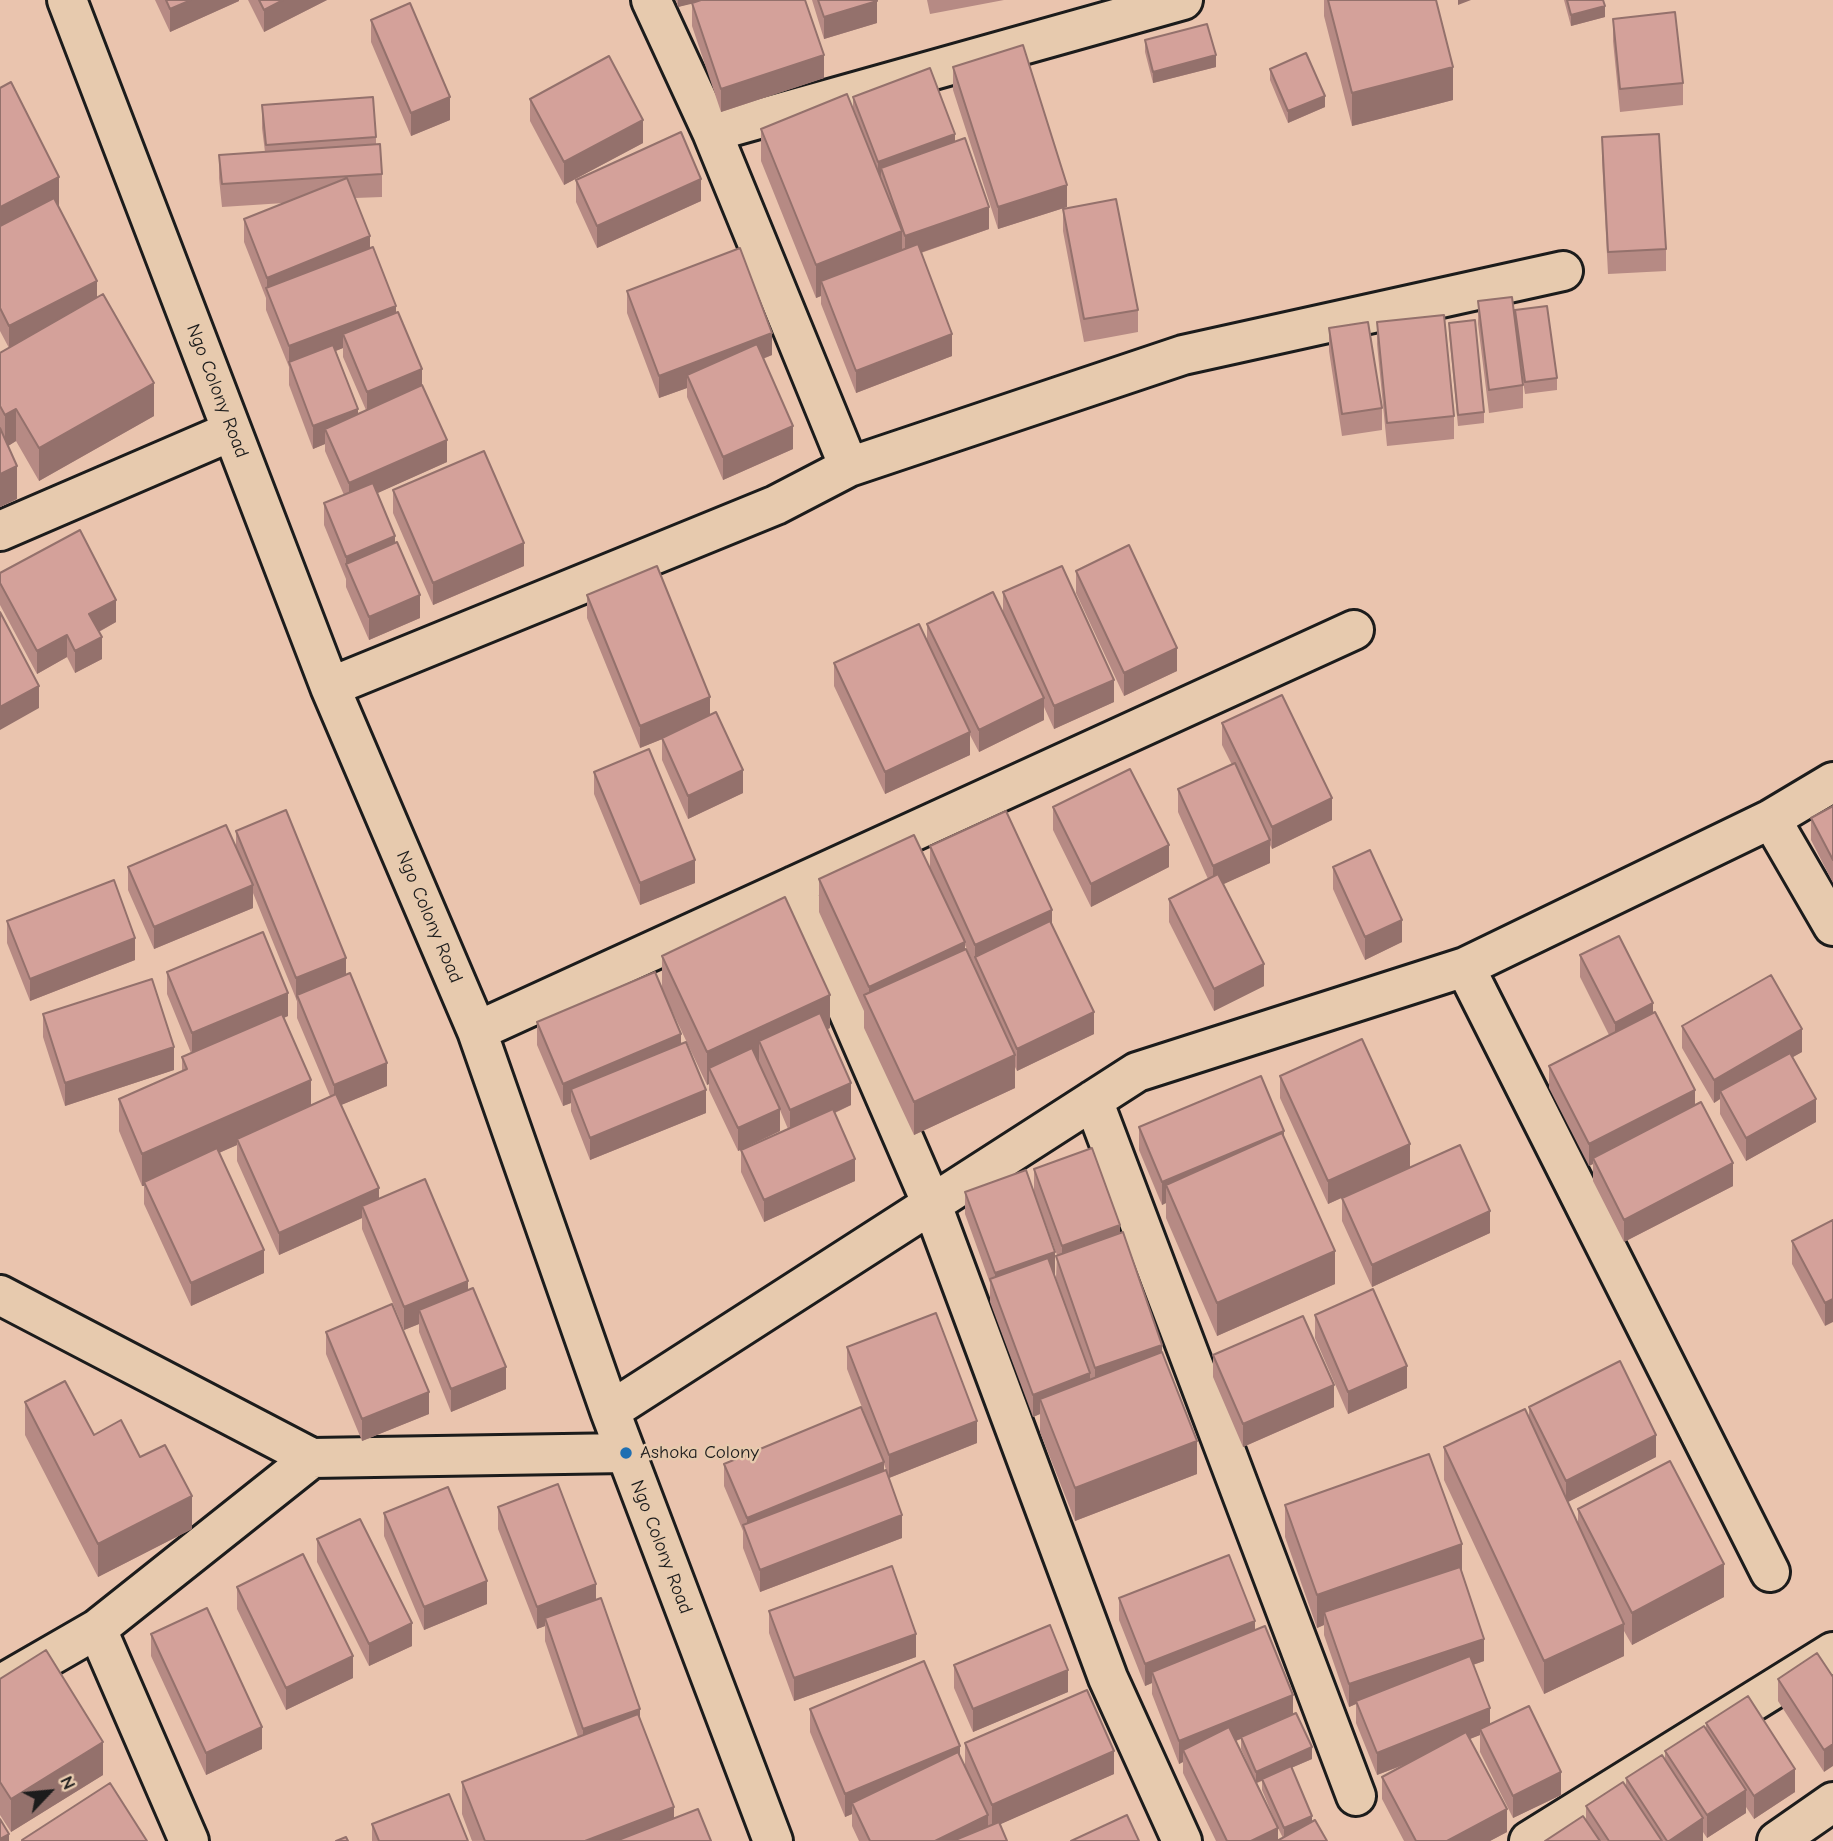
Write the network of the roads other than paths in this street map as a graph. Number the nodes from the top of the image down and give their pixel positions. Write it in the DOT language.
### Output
graph roads {
  1 [pos="67,0"];
  2 [pos="651,0"];
  3 [pos="1183,0"];
  4 [pos="712,132"];
  5 [pos="1563,271"];
  6 [pos="232,431"];
  7 [pos="849,467"];
  8 [pos="0,531"];
  9 [pos="1354,630"];
  10 [pos="330,687"];
  11 [pos="1833,782"];
  12 [pos="1772,818"];
  13 [pos="794,886"];
  14 [pos="1833,926"];
  15 [pos="1465,967"];
  16 [pos="477,1031"];
  17 [pos="1093,1100"];
  18 [pos="932,1202"];
  19 [pos="0,1295"];
  20 [pos="610,1411"];
  21 [pos="626,1454"];
  22 [pos="312,1458"];
  23 [pos="1770,1572"];
  24 [pos="97,1629"];
  25 [pos="1833,1652"];
  26 [pos="0,1685"];
  27 [pos="1356,1796"];
  28 [pos="1833,1802"];
  29 [pos="189,1841"];
  30 [pos="773,1841"];
  31 [pos="1182,1841"];
  32 [pos="1529,1841"];
  33 [pos="1777,1841"];
  1 -- 6 [label="street, Ngo Colony Road"];
  2 -- 4 [label="street"];
  3 -- 4 [label="street"];
  4 -- 7 [label="street"];
  5 -- 7 [label="street"];
  6 -- 8 [label="street"];
  6 -- 10 [label="street, Ngo Colony Road"];
  7 -- 10 [label="street"];
  9 -- 13 [label="street"];
  10 -- 16 [label="street, Ngo Colony Road"];
  11 -- 12 [label="street"];
  12 -- 14 [label="street"];
  12 -- 15 [label="street"];
  13 -- 16 [label="street"];
  13 -- 18 [label="street"];
  15 -- 17 [label="street"];
  15 -- 23 [label="street"];
  16 -- 20 [label="street, Ngo Colony Road"];
  17 -- 18 [label="street"];
  17 -- 27 [label="street"];
  18 -- 20 [label="street"];
  18 -- 31 [label="street"];
  19 -- 22 [label="street"];
  20 -- 21 [label="street, Ngo Colony Road"];
  21 -- 22 [label="street"];
  21 -- 30 [label="street, Ngo Colony Road"];
  22 -- 24 [label="street"];
  24 -- 26 [label="street"];
  24 -- 29 [label="street"];
  25 -- 32 [label="street"];
  28 -- 33 [label="street"];
}
